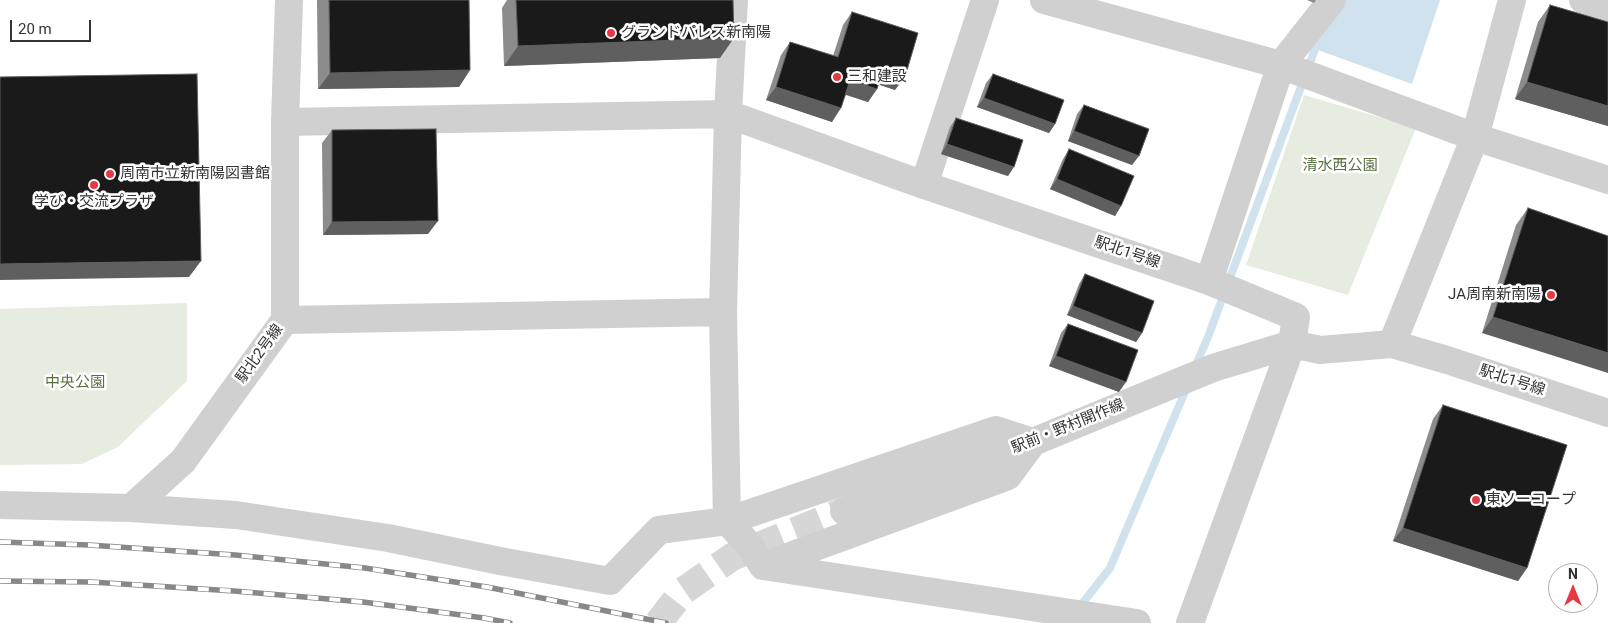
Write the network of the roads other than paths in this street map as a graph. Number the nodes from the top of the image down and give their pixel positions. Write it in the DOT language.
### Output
graph roads {
  1 [pos="289,0"];
  2 [pos="734,0"];
  3 [pos="985,0"];
  4 [pos="1044,0"];
  5 [pos="1332,0"];
  6 [pos="1512,0"];
  7 [pos="1583,0"];
  8 [pos="1608,7"];
  9 [pos="1281,65"];
  10 [pos="728,114"];
  11 [pos="285,122"];
  12 [pos="1475,137"];
  13 [pos="1608,180"];
  14 [pos="924,185"];
  15 [pos="1209,280"];
  16 [pos="723,312"];
  17 [pos="285,320"];
  18 [pos="1292,344"];
  19 [pos="1392,344"];
  20 [pos="1608,413"];
  21 [pos="1033,442"];
  22 [pos="0,506"];
  23 [pos="131,508"];
  24 [pos="844,511"];
  25 [pos="727,521"];
  26 [pos="763,566"];
  27 [pos="1137,623"];
  28 [pos="1190,623"];
  1 -- 11 [label="street, 駅北2号線"];
  2 -- 10 [label="street"];
  3 -- 14 [label="street"];
  4 -- 9 [label="street"];
  5 -- 9 [label="street"];
  6 -- 12 [label="street"];
  7 -- 8 [label="street"];
  9 -- 12 [label="street"];
  9 -- 15 [label="street"];
  10 -- 11 [label="street"];
  10 -- 14 [label="street, 駅北1号線"];
  10 -- 16 [label="street"];
  11 -- 17 [label="street, 駅北2号線"];
  12 -- 13 [label="street"];
  12 -- 19 [label="street"];
  14 -- 15 [label="street, 駅北1号線"];
  15 -- 18 [label="street, 駅北1号線"];
  16 -- 17 [label="street"];
  16 -- 25 [label="street"];
  17 -- 23 [label="street, 駅北2号線"];
  18 -- 19 [label="street, 駅北1号線"];
  18 -- 21 [label="street, 駅前・野村開作線"];
  18 -- 28 [label="street"];
  19 -- 20 [label="street, 駅北1号線"];
  21 -- 24 [label="street, 駅前・野村開作線"];
  21 -- 25 [label="street"];
  21 -- 26 [label="street"];
  22 -- 23 [label="street"];
  23 -- 25 [label="street"];
  25 -- 26 [label="street"];
  26 -- 27 [label="street"];
}
